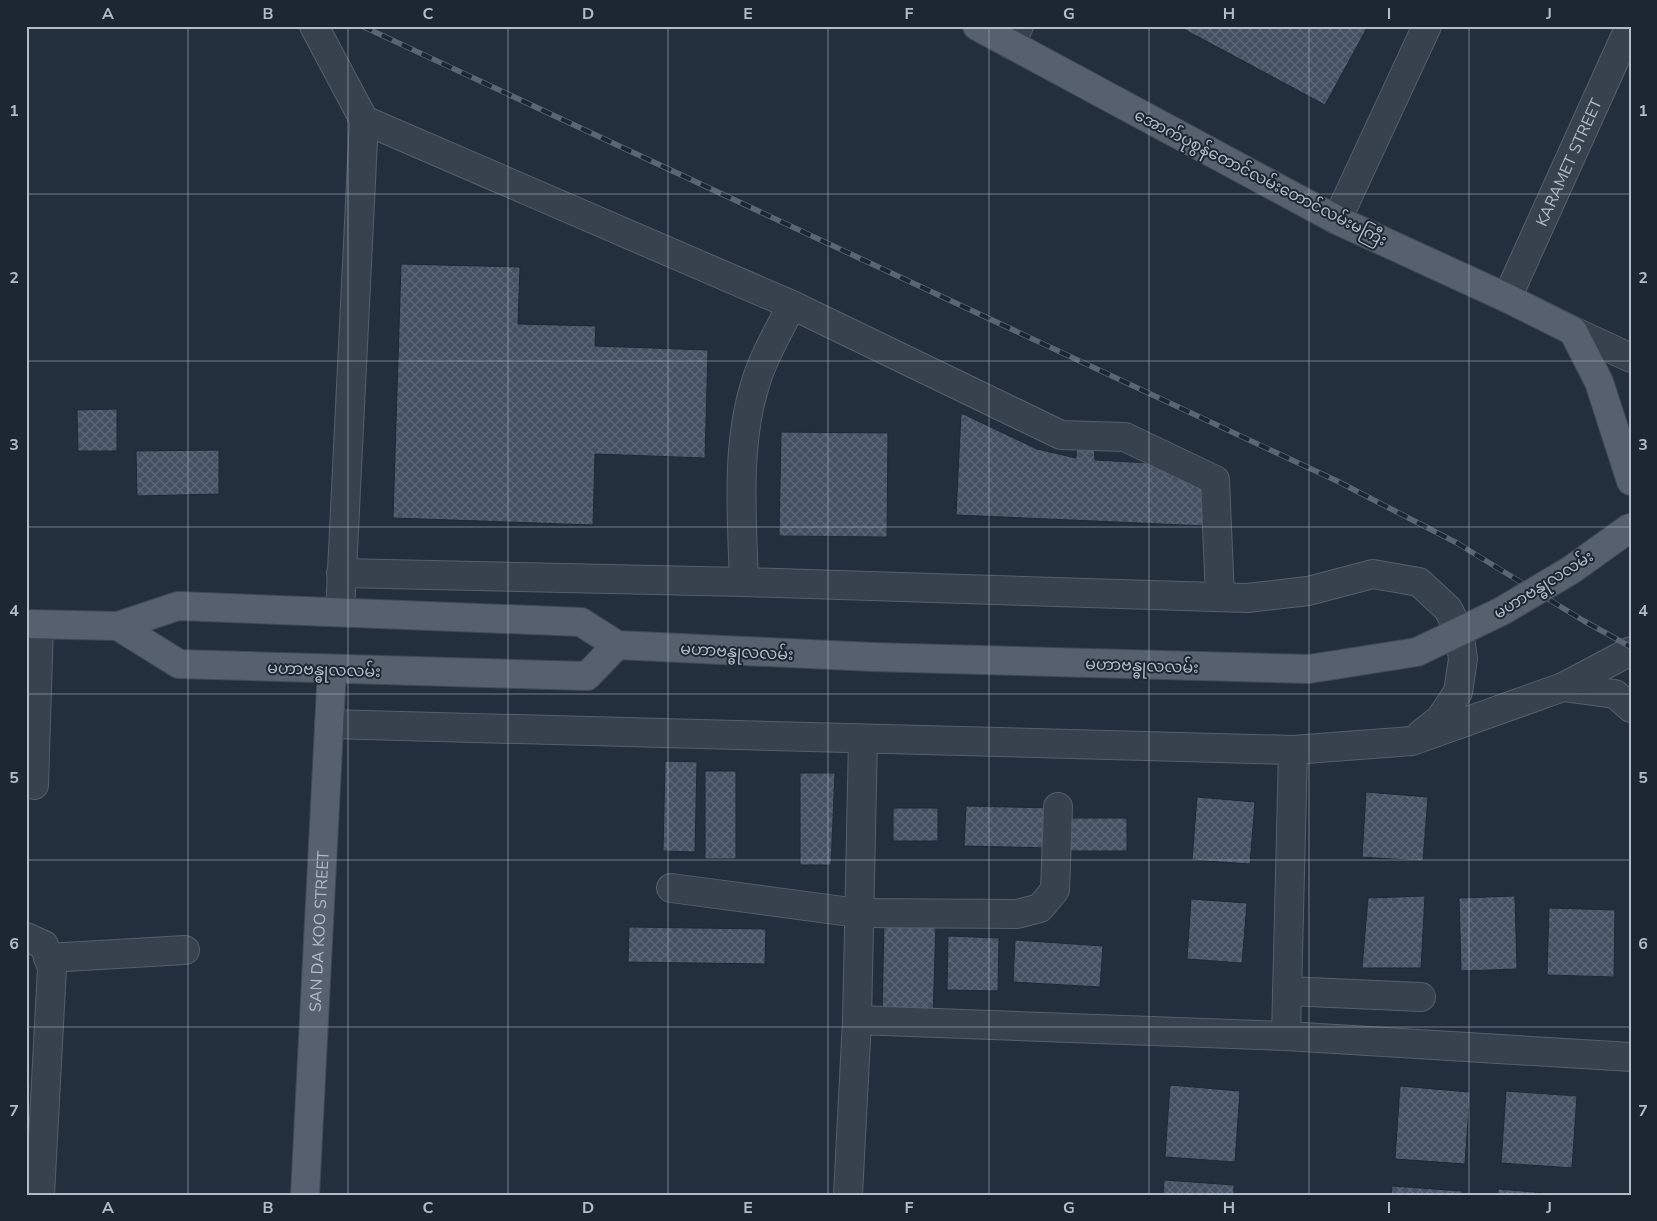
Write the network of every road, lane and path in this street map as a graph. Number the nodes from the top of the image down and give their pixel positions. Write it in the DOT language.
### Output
graph roads {
  1 [pos="314,26"];
  2 [pos="977,26"];
  3 [pos="1427,26"];
  4 [pos="1630,26"];
  5 [pos="1014,35"];
  6 [pos="364,120"];
  7 [pos="1337,220"];
  8 [pos="1507,298"];
  9 [pos="792,305"];
  10 [pos="1573,331"];
  11 [pos="1631,358"];
  12 [pos="1631,481"];
  13 [pos="1631,527"];
  14 [pos="341,572"];
  15 [pos="744,582"];
  16 [pos="1220,597"];
  17 [pos="340,612"];
  18 [pos="33,625"];
  19 [pos="118,626"];
  20 [pos="617,645"];
  21 [pos="1631,651"];
  22 [pos="332,669"];
  23 [pos="1563,688"];
  24 [pos="1631,708"];
  25 [pos="329,724"];
  26 [pos="863,740"];
  27 [pos="1412,741"];
  28 [pos="1293,750"];
  29 [pos="34,785"];
  30 [pos="1058,807"];
  31 [pos="672,888"];
  32 [pos="858,913"];
  33 [pos="26,937"];
  34 [pos="185,950"];
  35 [pos="48,958"];
  36 [pos="1287,991"];
  37 [pos="1421,997"];
  38 [pos="857,1020"];
  39 [pos="1286,1036"];
  40 [pos="1631,1057"];
  41 [pos="40,1195"];
  42 [pos="305,1195"];
  43 [pos="848,1195"];
  1 -- 6 [label="street"];
  2 -- 5 [label="main road, အောက်ပုစွန်တောင်လမ်းတောင်လမ်းမကြီး"];
  3 -- 7 [label="street"];
  4 -- 8 [label="street, KARAMET STREET"];
  5 -- 7 [label="main road, အောက်ပုစွန်တောင်လမ်းတောင်လမ်းမကြီး"];
  6 -- 9 [label="street"];
  6 -- 14 [label="street"];
  7 -- 8 [label="main road, အောက်ပုစွန်တောင်လမ်းတောင်လမ်းမကြီး"];
  8 -- 10 [label="main road, အောက်ပုစွန်တောင်လမ်းတောင်လမ်းမကြီး"];
  9 -- 15 [label="street"];
  9 -- 16 [label="street"];
  10 -- 11 [label="street, အောက်ပုစွန်တောင်လမ်းတောင်လမ်းမကြီး"];
  10 -- 12 [label="main road"];
  13 -- 20 [label="main road, မဟာဗန္ဓုလလမ်း, bridge"];
  14 -- 15 [label="street"];
  14 -- 17 [label="street"];
  15 -- 16 [label="street"];
  16 -- 27 [label="street"];
  17 -- 19 [label="main road, မဟာဗန္ဓုလလမ်း"];
  17 -- 20 [label="main road, မဟာဗန္ဓုလလမ်း"];
  18 -- 19 [label="main road, မဟာဗန္ဓုလလမ်း"];
  18 -- 29 [label="street"];
  19 -- 22 [label="main road, မဟာဗန္ဓုလလမ်း"];
  20 -- 22 [label="main road, မဟာဗန္ဓုလလမ်း"];
  21 -- 23 [label="street"];
  22 -- 25 [label="main road, SAN DA KOO STREET"];
  23 -- 24 [label="street"];
  23 -- 27 [label="street"];
  25 -- 26 [label="street"];
  25 -- 42 [label="main road, SAN DA KOO STREET"];
  26 -- 28 [label="street"];
  26 -- 32 [label="street"];
  27 -- 28 [label="street"];
  28 -- 36 [label="street"];
  30 -- 32 [label="street"];
  31 -- 32 [label="street"];
  32 -- 38 [label="street"];
  33 -- 35 [label="street"];
  34 -- 35 [label="street"];
  35 -- 41 [label="street"];
  36 -- 37 [label="street"];
  36 -- 39 [label="street"];
  38 -- 39 [label="street"];
  38 -- 43 [label="street"];
  39 -- 40 [label="street"];
}
